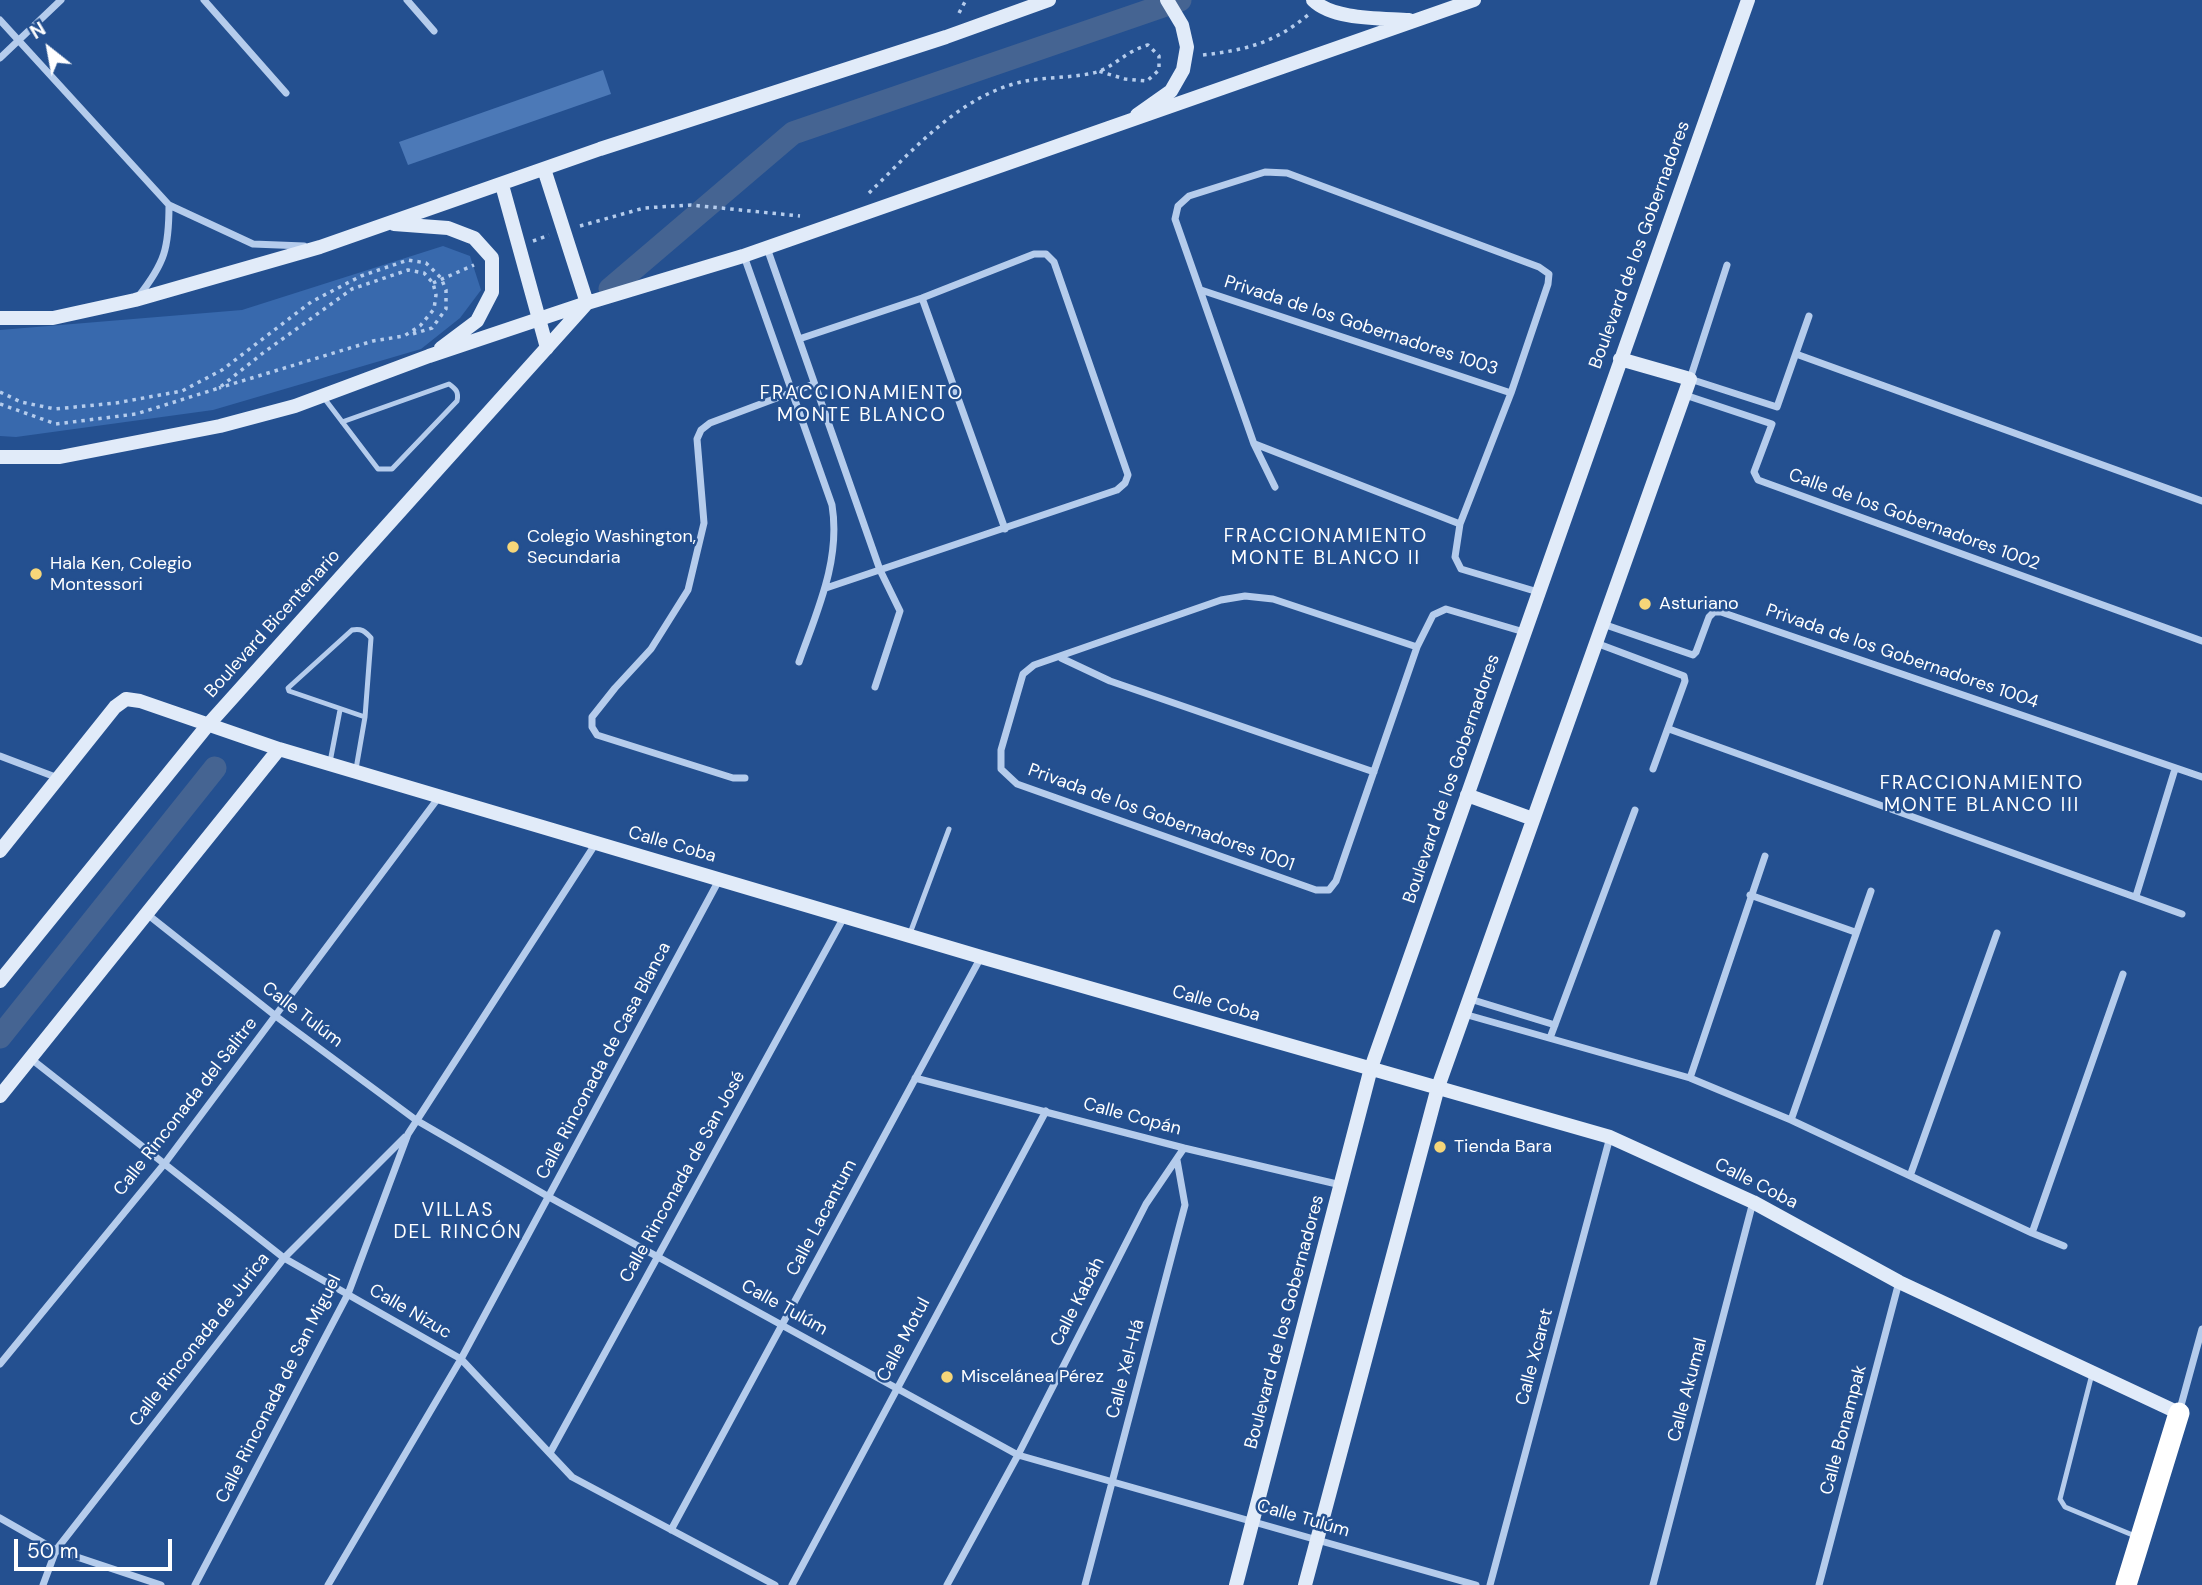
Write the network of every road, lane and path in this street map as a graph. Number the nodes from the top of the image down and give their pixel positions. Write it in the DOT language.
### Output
graph roads {
  1 [pos="61,0"];
  2 [pos="204,0"];
  3 [pos="407,0"];
  4 [pos="1049,0"];
  5 [pos="1167,0"];
  6 [pos="1474,0"];
  7 [pos="1748,0"];
  8 [pos="1316,3"];
  9 [pos="0,20"];
  10 [pos="1416,21"];
  11 [pos="434,31"];
  12 [pos="18,40"];
  13 [pos="1185,57"];
  14 [pos="0,58"];
  15 [pos="1098,71"];
  16 [pos="286,93"];
  17 [pos="1121,125"];
  18 [pos="544,169"];
  19 [pos="502,184"];
  20 [pos="858,198"];
  21 [pos="169,205"];
  22 [pos="691,205"];
  23 [pos="811,214"];
  24 [pos="386,224"];
  25 [pos="320,247"];
  26 [pos="767,247"];
  27 [pos="743,256"];
  28 [pos="1727,265"];
  29 [pos="1201,290"];
  30 [pos="922,298"];
  31 [pos="135,300"];
  32 [pos="587,303"];
  33 [pos="1809,316"];
  34 [pos="0,318"];
  35 [pos="539,320"];
  36 [pos="404,336"];
  37 [pos="799,339"];
  38 [pos="547,348"];
  39 [pos="1796,354"];
  40 [pos="429,356"];
  41 [pos="1620,359"];
  42 [pos="1690,379"];
  43 [pos="814,384"];
  44 [pos="219,388"];
  45 [pos="0,392"];
  46 [pos="792,393"];
  47 [pos="1511,393"];
  48 [pos="1685,395"];
  49 [pos="322,396"];
  50 [pos="0,404"];
  51 [pos="342,422"];
  52 [pos="1254,444"];
  53 [pos="0,457"];
  54 [pos="1275,487"];
  55 [pos="2202,501"];
  56 [pos="1461,524"];
  57 [pos="1005,529"];
  58 [pos="880,570"];
  59 [pos="826,588"];
  60 [pos="1538,592"];
  61 [pos="1603,624"];
  62 [pos="1524,632"];
  63 [pos="2202,641"];
  64 [pos="1596,643"];
  65 [pos="1417,647"];
  66 [pos="1061,658"];
  67 [pos="799,662"];
  68 [pos="876,687"];
  69 [pos="340,709"];
  70 [pos="365,717"];
  71 [pos="206,726"];
  72 [pos="1669,729"];
  73 [pos="279,749"];
  74 [pos="0,756"];
  75 [pos="330,764"];
  76 [pos="1653,769"];
  77 [pos="2175,769"];
  78 [pos="356,772"];
  79 [pos="1374,772"];
  80 [pos="2202,777"];
  81 [pos="59,778"];
  82 [pos="744,778"];
  83 [pos="1467,795"];
  84 [pos="440,797"];
  85 [pos="1635,810"];
  86 [pos="1533,819"];
  87 [pos="949,829"];
  88 [pos="596,843"];
  89 [pos="0,850"];
  90 [pos="1765,856"];
  91 [pos="719,879"];
  92 [pos="1871,891"];
  93 [pos="1750,895"];
  94 [pos="2136,896"];
  95 [pos="147,914"];
  96 [pos="2182,914"];
  97 [pos="844,916"];
  98 [pos="1855,932"];
  99 [pos="1997,933"];
  100 [pos="909,936"];
  101 [pos="981,957"];
  102 [pos="2123,974"];
  103 [pos="0,981"];
  104 [pos="1469,999"];
  105 [pos="1464,1014"];
  106 [pos="276,1017"];
  107 [pos="1555,1025"];
  108 [pos="1550,1038"];
  109 [pos="30,1058"];
  110 [pos="1371,1068"];
  111 [pos="915,1078"];
  112 [pos="1690,1078"];
  113 [pos="1438,1087"];
  114 [pos="0,1096"];
  115 [pos="1046,1111"];
  116 [pos="416,1119"];
  117 [pos="1791,1120"];
  118 [pos="408,1134"];
  119 [pos="1610,1136"];
  120 [pos="1184,1148"];
  121 [pos="1177,1160"];
  122 [pos="165,1163"];
  123 [pos="1910,1176"];
  124 [pos="1340,1185"];
  125 [pos="549,1197"];
  126 [pos="1753,1202"];
  127 [pos="2032,1233"];
  128 [pos="2064,1246"];
  129 [pos="657,1256"];
  130 [pos="284,1258"];
  131 [pos="1899,1282"];
  132 [pos="348,1294"];
  133 [pos="782,1325"];
  134 [pos="2202,1329"];
  135 [pos="461,1359"];
  136 [pos="0,1364"];
  137 [pos="2093,1372"];
  138 [pos="896,1388"];
  139 [pos="2179,1413"];
  140 [pos="550,1453"];
  141 [pos="1018,1455"];
  142 [pos="1113,1482"];
  143 [pos="0,1518"];
  144 [pos="1253,1522"];
  145 [pos="671,1530"];
  146 [pos="2141,1539"];
  147 [pos="1317,1540"];
  148 [pos="56,1550"];
  149 [pos="43,1585"];
  150 [pos="161,1585"];
  151 [pos="195,1585"];
  152 [pos="328,1585"];
  153 [pos="775,1585"];
  154 [pos="792,1585"];
  155 [pos="947,1585"];
  156 [pos="1085,1585"];
  157 [pos="1236,1585"];
  158 [pos="1305,1585"];
  159 [pos="1476,1585"];
  160 [pos="1490,1585"];
  161 [pos="1653,1585"];
  162 [pos="1819,1585"];
  163 [pos="2126,1585"];
  1 -- 12 [label="street"];
  2 -- 16 [label="street"];
  3 -- 11 [label="street"];
  4 -- 18 [label="main road"];
  5 -- 13 [label="main road"];
  6 -- 10 [label="main road"];
  7 -- 41 [label="main road, Boulevard de los Gobernadores"];
  8 -- 10 [label="main road"];
  8 -- 13 [label="path"];
  9 -- 12 [label="street"];
  10 -- 17 [label="main road"];
  12 -- 14 [label="street"];
  12 -- 21 [label="street"];
  13 -- 17 [label="main road"];
  15 -- 15 [label="path"];
  15 -- 20 [label="path"];
  17 -- 26 [label="main road"];
  18 -- 19 [label="main road"];
  18 -- 32 [label="main road"];
  19 -- 24 [label="main road"];
  19 -- 35 [label="main road"];
  21 -- 25 [label="street"];
  21 -- 31 [label="street"];
  22 -- 23 [label="path"];
  24 -- 25 [label="main road"];
  24 -- 40 [label="main road"];
  25 -- 31 [label="main road"];
  26 -- 27 [label="main road"];
  26 -- 37 [label="street"];
  27 -- 32 [label="main road"];
  27 -- 46 [label="street"];
  28 -- 42 [label="street"];
  29 -- 47 [label="street, Privada de los Gobernadores 1003"];
  29 -- 47 [label="street, Privada de los Gobernadores 1003"];
  29 -- 52 [label="street, Privada de los Gobernadores 1003"];
  30 -- 37 [label="street"];
  30 -- 57 [label="street"];
  30 -- 57 [label="street"];
  31 -- 34 [label="main road"];
  32 -- 35 [label="main road"];
  32 -- 38 [label="main road, Boulevard Bicentenario"];
  33 -- 39 [label="street"];
  35 -- 38 [label="main road"];
  35 -- 40 [label="main road"];
  36 -- 44 [label="path"];
  36 -- 44 [label="path"];
  36 -- 45 [label="path"];
  37 -- 43 [label="street"];
  38 -- 71 [label="main road, Boulevard Bicentenario"];
  39 -- 42 [label="street"];
  39 -- 55 [label="street"];
  40 -- 49 [label="main road"];
  41 -- 42 [label="main road"];
  41 -- 60 [label="main road, Boulevard de los Gobernadores"];
  42 -- 48 [label="main road"];
  43 -- 46 [label="street"];
  43 -- 58 [label="street"];
  44 -- 50 [label="path"];
  46 -- 59 [label="street"];
  46 -- 82 [label="street"];
  47 -- 56 [label="street, Privada de los Gobernadores 1003"];
  48 -- 61 [label="main road"];
  48 -- 63 [label="street, Calle de los Gobernadores 1002"];
  49 -- 51 [label="lane"];
  49 -- 53 [label="main road"];
  51 -- 51 [label="lane"];
  52 -- 54 [label="street, Privada de los Gobernadores 1003"];
  52 -- 56 [label="street"];
  56 -- 60 [label="street, Privada de los Gobernadores 1003"];
  57 -- 58 [label="street"];
  58 -- 59 [label="street"];
  58 -- 68 [label="street"];
  59 -- 67 [label="street"];
  60 -- 62 [label="main road, Boulevard de los Gobernadores"];
  61 -- 64 [label="main road"];
  61 -- 77 [label="street, Privada de los Gobernadores 1004"];
  62 -- 65 [label="street, Privada de los Gobernadores 1001"];
  62 -- 83 [label="main road, Boulevard de los Gobernadores"];
  64 -- 72 [label="street"];
  64 -- 86 [label="main road"];
  65 -- 66 [label="street, Privada de los Gobernadores 1001"];
  65 -- 79 [label="street, Privada de los Gobernadores 1001"];
  66 -- 79 [label="street"];
  66 -- 79 [label="street, Privada de los Gobernadores 1001"];
  69 -- 70 [label="lane"];
  69 -- 70 [label="lane"];
  69 -- 75 [label="lane"];
  70 -- 78 [label="lane"];
  71 -- 73 [label="main road, Calle Coba"];
  71 -- 81 [label="main road, Calle Coba"];
  71 -- 103 [label="main road, Boulevard Bicentenario"];
  72 -- 76 [label="street"];
  72 -- 94 [label="street"];
  73 -- 75 [label="main road, Calle Coba"];
  73 -- 95 [label="main road"];
  74 -- 81 [label="street"];
  75 -- 78 [label="main road, Calle Coba"];
  77 -- 80 [label="street, Privada de los Gobernadores 1004"];
  77 -- 94 [label="street"];
  78 -- 84 [label="main road, Calle Coba"];
  81 -- 89 [label="main road"];
  83 -- 86 [label="main road"];
  83 -- 110 [label="main road, Boulevard de los Gobernadores"];
  84 -- 88 [label="main road, Calle Coba"];
  84 -- 106 [label="street, Calle Rinconada del Salitre"];
  85 -- 107 [label="street"];
  86 -- 104 [label="main road"];
  87 -- 100 [label="lane"];
  88 -- 91 [label="main road, Calle Coba"];
  88 -- 116 [label="street, Calle Rinconada de San Miguel"];
  90 -- 93 [label="street"];
  91 -- 97 [label="main road, Calle Coba"];
  91 -- 125 [label="street, Calle Rinconada de Casa Blanca"];
  92 -- 98 [label="street"];
  93 -- 98 [label="street"];
  93 -- 112 [label="street"];
  94 -- 96 [label="street"];
  95 -- 106 [label="street, Calle Tulúm"];
  95 -- 109 [label="main road"];
  97 -- 100 [label="main road, Calle Coba"];
  97 -- 129 [label="street, Calle Rinconada de San José"];
  98 -- 117 [label="street"];
  99 -- 123 [label="street"];
  100 -- 101 [label="main road, Calle Coba"];
  101 -- 110 [label="main road, Calle Coba"];
  101 -- 111 [label="street, Calle Lacantum"];
  102 -- 127 [label="street"];
  104 -- 105 [label="main road"];
  104 -- 107 [label="street"];
  105 -- 108 [label="street"];
  105 -- 113 [label="main road"];
  106 -- 116 [label="street, Calle Tulúm"];
  106 -- 122 [label="street, Calle Rinconada del Salitre"];
  107 -- 108 [label="street"];
  108 -- 112 [label="street"];
  109 -- 114 [label="main road"];
  109 -- 122 [label="street, Calle Nizuc"];
  110 -- 113 [label="main road, Calle Coba"];
  110 -- 124 [label="main road, Boulevard de los Gobernadores"];
  111 -- 115 [label="street, Calle Copán"];
  111 -- 133 [label="street, Calle Lacantum"];
  112 -- 117 [label="street"];
  113 -- 119 [label="main road, Calle Coba"];
  113 -- 147 [label="main road"];
  115 -- 120 [label="street, Calle Copán"];
  115 -- 138 [label="street, Calle Motul"];
  116 -- 118 [label="street, Calle Rinconada de San Miguel"];
  116 -- 125 [label="street, Calle Tulúm"];
  117 -- 123 [label="street"];
  118 -- 130 [label="street, Calle Rinconada de Jurica"];
  118 -- 132 [label="street, Calle Rinconada de San Miguel"];
  119 -- 126 [label="main road, Calle Coba"];
  119 -- 160 [label="street, Calle Xcaret"];
  120 -- 121 [label="street, Calle Kabáh"];
  120 -- 124 [label="street, Calle Copán"];
  121 -- 141 [label="street, Calle Kabáh"];
  121 -- 142 [label="street, Calle Xel-Há"];
  122 -- 130 [label="street, Calle Nizuc"];
  122 -- 136 [label="street, Calle Rinconada del Salitre"];
  123 -- 127 [label="street"];
  124 -- 144 [label="main road, Boulevard de los Gobernadores"];
  125 -- 129 [label="street, Calle Tulúm"];
  125 -- 135 [label="street, Calle Rinconada de Casa Blanca"];
  126 -- 131 [label="main road, Calle Coba"];
  126 -- 161 [label="street, Calle Akumal"];
  127 -- 128 [label="street"];
  129 -- 133 [label="street, Calle Tulúm"];
  129 -- 140 [label="street, Calle Rinconada de San José"];
  130 -- 132 [label="street, Calle Nizuc"];
  130 -- 148 [label="street, Calle Rinconada de Jurica"];
  131 -- 137 [label="main road, Calle Coba"];
  131 -- 162 [label="street, Calle Bonampak"];
  132 -- 135 [label="street, Calle Nizuc"];
  132 -- 151 [label="street, Calle Rinconada de San Miguel"];
  133 -- 138 [label="street, Calle Tulúm"];
  133 -- 145 [label="street, Calle Lacantum"];
  134 -- 139 [label="street"];
  135 -- 140 [label="street, Calle Nizuc"];
  135 -- 152 [label="street, Calle Rinconada de Casa Blanca"];
  137 -- 139 [label="main road, Calle Coba"];
  137 -- 146 [label="lane"];
  138 -- 141 [label="street, Calle Tulúm"];
  138 -- 154 [label="street, Calle Motul"];
  139 -- 146 [label="highway"];
  140 -- 145 [label="street, Calle Nizuc"];
  141 -- 142 [label="street, Calle Tulúm"];
  141 -- 155 [label="street, Calle Kabáh"];
  142 -- 144 [label="street, Calle Tulúm"];
  142 -- 156 [label="street, Calle Xel-Há"];
  143 -- 148 [label="street"];
  144 -- 147 [label="street, Calle Tulúm"];
  144 -- 157 [label="main road, Boulevard de los Gobernadores"];
  145 -- 153 [label="street, Calle Nizuc"];
  146 -- 163 [label="highway"];
  147 -- 158 [label="main road"];
  147 -- 159 [label="street, Calle Tulúm"];
  148 -- 149 [label="street, Calle Rinconada de Jurica"];
  148 -- 150 [label="street"];
}
